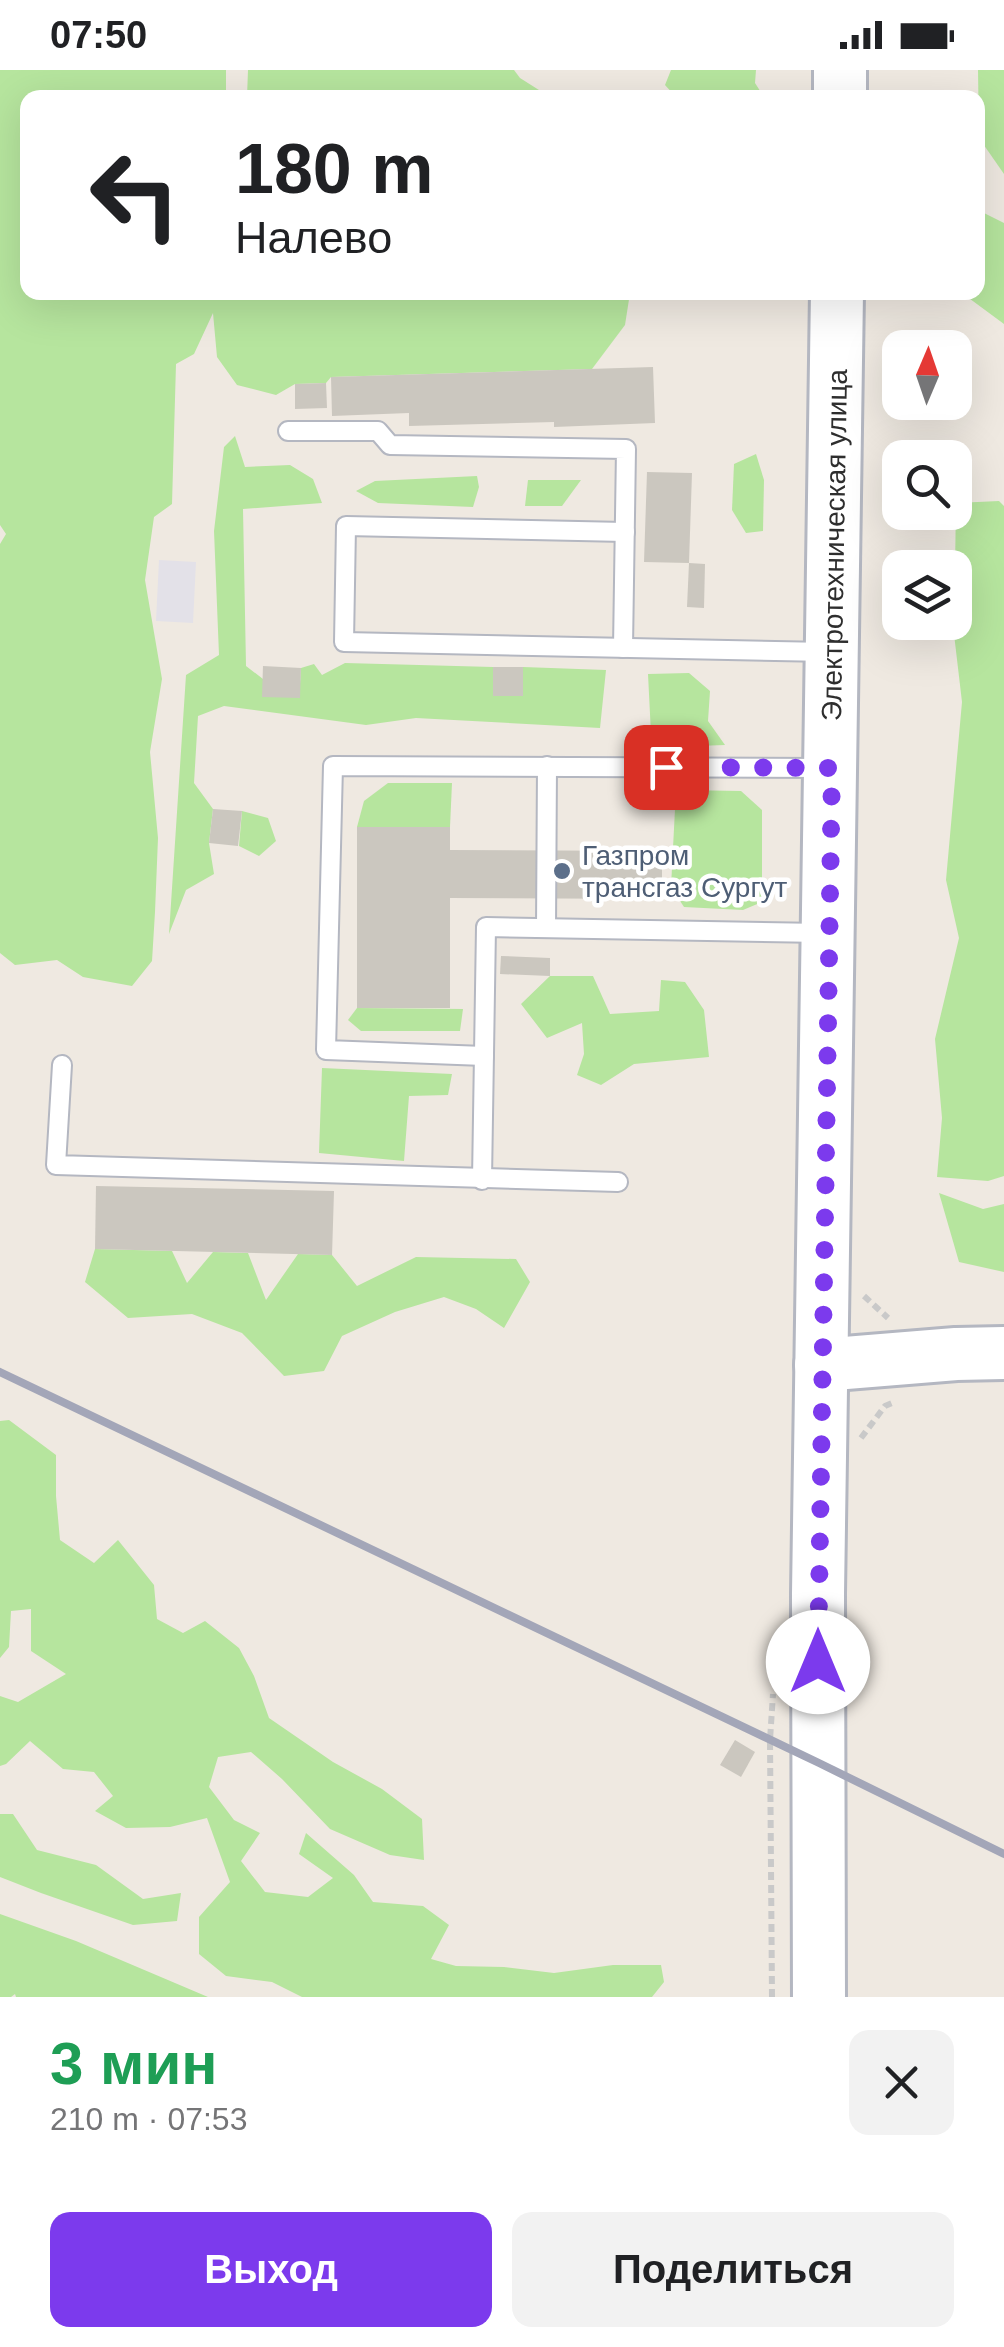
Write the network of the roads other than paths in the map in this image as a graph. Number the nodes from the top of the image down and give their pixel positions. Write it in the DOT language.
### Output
graph roads {
  1 [pos="838,300"];
  2 [pos="288,431"];
  3 [pos="625,532"];
  4 [pos="623,648"];
  5 [pos="833,652"];
  6 [pos="546,766"];
  7 [pos="832,768"];
  8 [pos="546,928"];
  9 [pos="828,933"];
  10 [pos="484,1056"];
  11 [pos="62,1065"];
  12 [pos="482,1180"];
  13 [pos="618,1182"];
  14 [pos="1004,1353"];
  15 [pos="821,1365"];
  16 [pos="818,1997"];
  1 -- 5 [label="main road, Электротехническая улица"];
  2 -- 3 [label="lane"];
  3 -- 4 [label="lane"];
  3 -- 4 [label="lane"];
  4 -- 5 [label="lane"];
  5 -- 7 [label="main road, Электротехническая улица"];
  6 -- 7 [label="lane"];
  6 -- 8 [label="lane"];
  6 -- 10 [label="lane"];
  7 -- 9 [label="main road, Электротехническая улица"];
  8 -- 9 [label="lane"];
  8 -- 10 [label="lane"];
  9 -- 15 [label="main road, Электротехническая улица"];
  10 -- 12 [label="lane"];
  11 -- 12 [label="lane"];
  12 -- 13 [label="lane"];
  14 -- 15 [label="main road"];
  15 -- 16 [label="main road, Электротехническая улица"];
}
